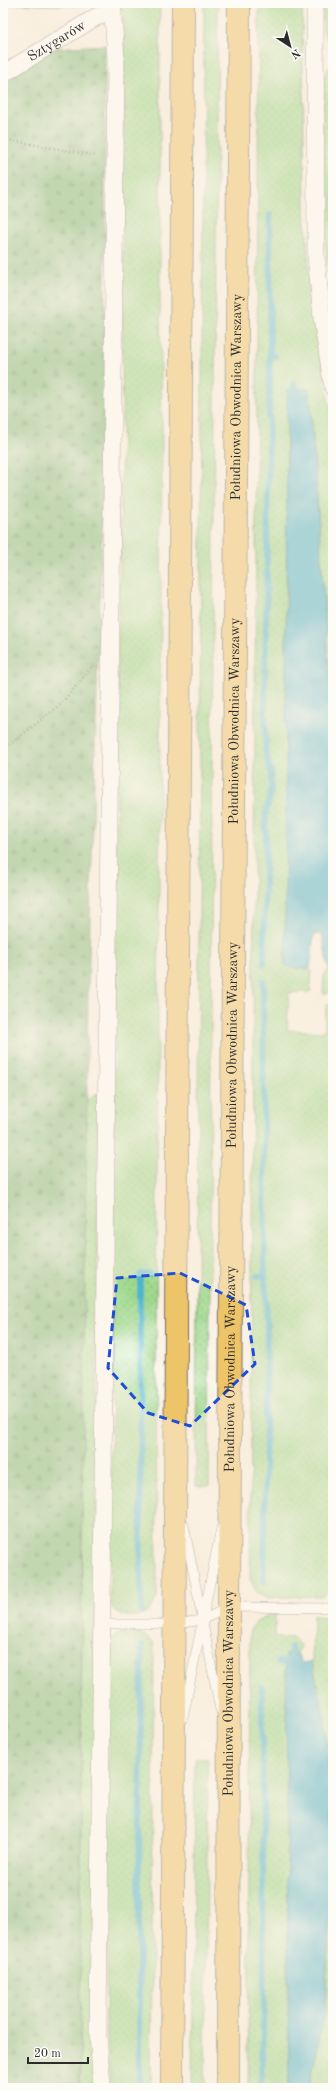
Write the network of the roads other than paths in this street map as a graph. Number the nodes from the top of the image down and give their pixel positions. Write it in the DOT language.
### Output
graph roads {
  1 [pos="183,3"];
  2 [pos="239,3"];
  3 [pos="315,3"];
  4 [pos="113,8"];
  5 [pos="3,74"];
  6 [pos="333,388"];
  7 [pos="230,1484"];
  8 [pos="176,1486"];
  9 [pos="229,1607"];
  10 [pos="333,1608"];
  11 [pos="202,1620"];
  12 [pos="102,1624"];
  13 [pos="176,1624"];
  14 [pos="229,1756"];
  15 [pos="174,1758"];
  16 [pos="102,2088"];
  17 [pos="172,2088"];
  18 [pos="228,2088"];
  1 -- 8 [label="highway"];
  2 -- 7 [label="highway, Południowa Obwodnica Warszawy"];
  3 -- 6 [label="street"];
  4 -- 5 [label="street, Sztygarów"];
  4 -- 12 [label="street"];
  7 -- 9 [label="highway, Południowa Obwodnica Warszawy"];
  7 -- 11 [label="lane"];
  8 -- 11 [label="lane"];
  8 -- 13 [label="highway"];
  9 -- 10 [label="lane"];
  9 -- 11 [label="lane"];
  9 -- 14 [label="highway, Południowa Obwodnica Warszawy"];
  11 -- 13 [label="lane"];
  11 -- 14 [label="lane"];
  11 -- 15 [label="lane"];
  12 -- 13 [label="lane"];
  12 -- 16 [label="street"];
  13 -- 15 [label="highway"];
  14 -- 18 [label="highway, Południowa Obwodnica Warszawy"];
  15 -- 17 [label="highway"];
}
